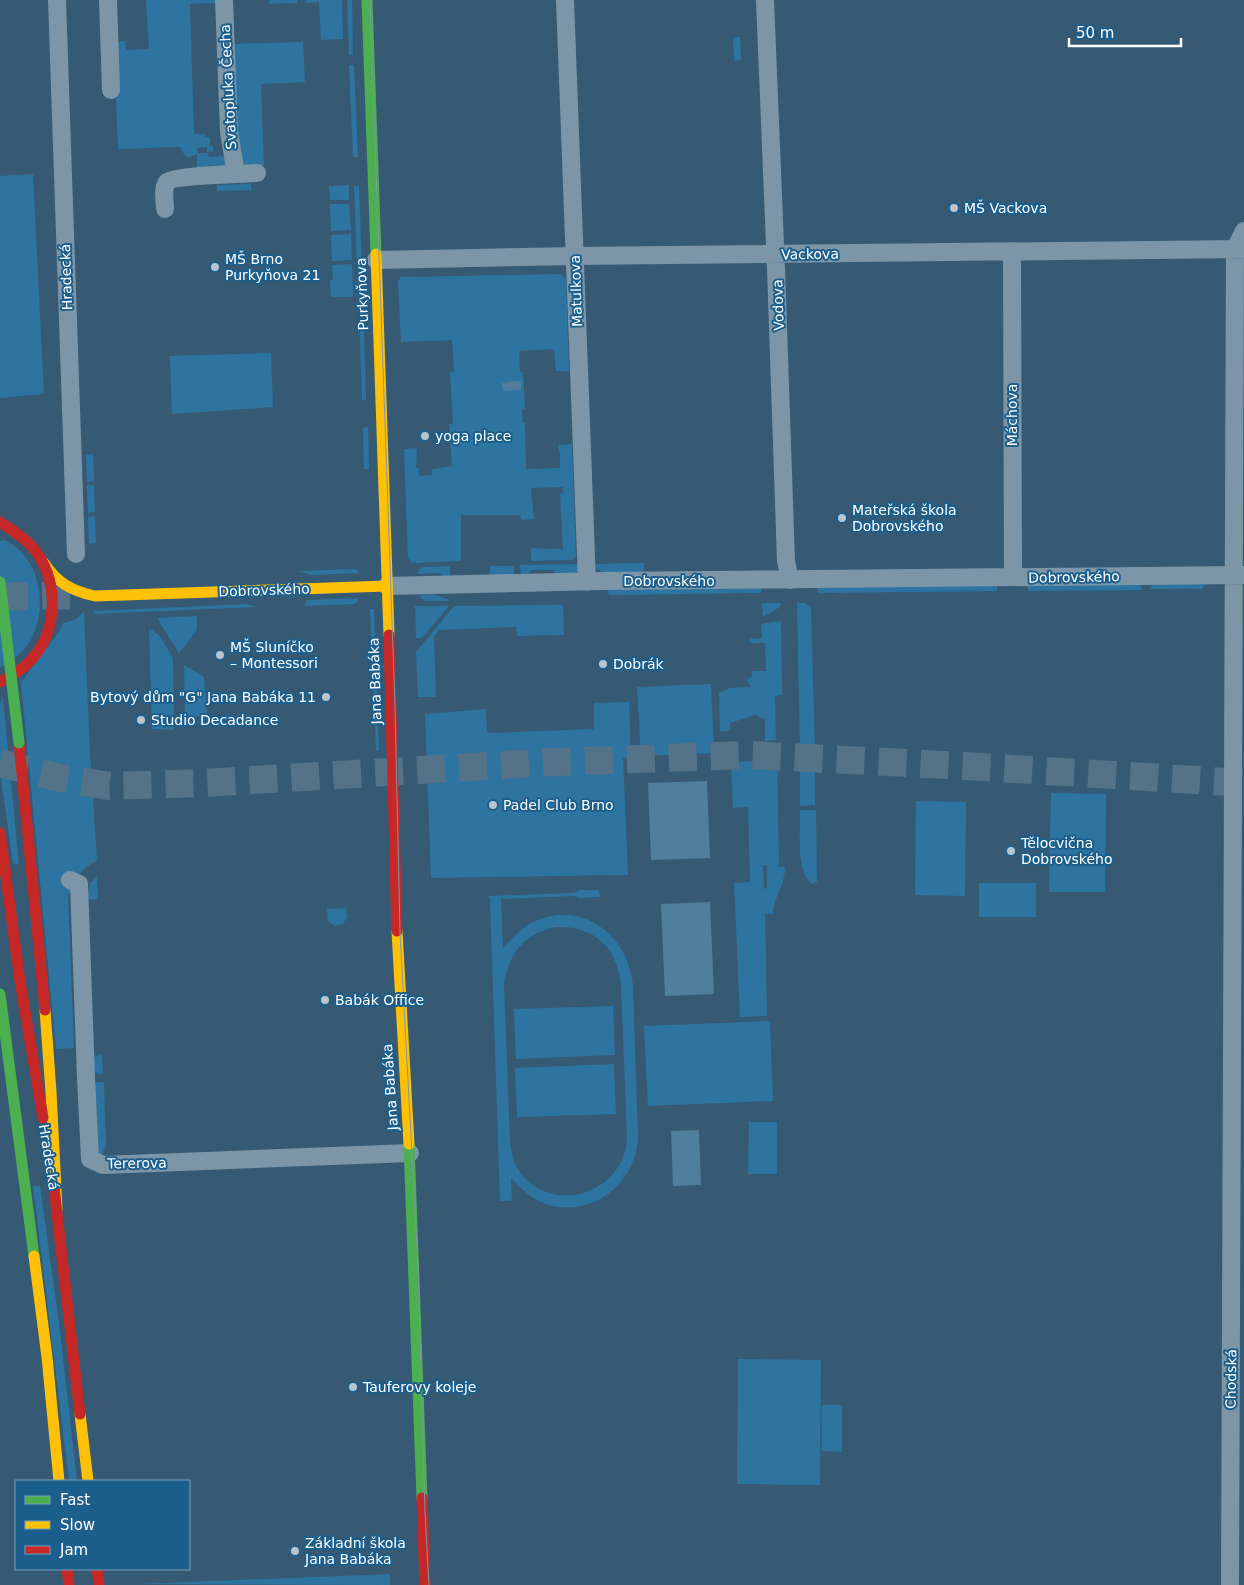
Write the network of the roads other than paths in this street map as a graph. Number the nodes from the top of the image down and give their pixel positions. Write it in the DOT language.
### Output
graph roads {
  1 [pos="57,0"];
  2 [pos="108,0"];
  3 [pos="224,0"];
  4 [pos="366,0"];
  5 [pos="565,0"];
  6 [pos="765,0"];
  7 [pos="111,90"];
  8 [pos="257,173"];
  9 [pos="236,174"];
  10 [pos="165,209"];
  11 [pos="1244,231"];
  12 [pos="1240,249"];
  13 [pos="1012,252"];
  14 [pos="776,254"];
  15 [pos="575,256"];
  16 [pos="376,260"];
  17 [pos="1239,424"];
  18 [pos="2,524"];
  19 [pos="76,554"];
  20 [pos="44,563"];
  21 [pos="1239,575"];
  22 [pos="1013,578"];
  23 [pos="790,580"];
  24 [pos="0,582"];
  25 [pos="587,582"];
  26 [pos="387,586"];
  27 [pos="95,596"];
  28 [pos="48,632"];
  29 [pos="2,682"];
  30 [pos="0,833"];
  31 [pos="70,880"];
  32 [pos="0,994"];
  33 [pos="410,1153"];
  34 [pos="58,1209"];
  35 [pos="59,1480"];
  36 [pos="88,1480"];
  37 [pos="67,1570"];
  38 [pos="97,1570"];
  39 [pos="69,1585"];
  40 [pos="99,1585"];
  41 [pos="425,1585"];
  42 [pos="1230,1585"];
  1 -- 19 [label="street, Hradecká"];
  2 -- 7 [label="street"];
  3 -- 9 [label="street, Svatopluka Čecha"];
  4 -- 16 [label="main road, Purkyňova"];
  5 -- 15 [label="street, Matulkova"];
  6 -- 14 [label="street, Vodova"];
  8 -- 9 [label="street"];
  9 -- 10 [label="street"];
  11 -- 12 [label="street"];
  12 -- 13 [label="street, Vackova"];
  12 -- 17 [label="street, Chodská"];
  13 -- 14 [label="street, Vackova"];
  13 -- 22 [label="street, Máchova"];
  14 -- 15 [label="street, Vackova"];
  14 -- 23 [label="street, Vodova"];
  15 -- 16 [label="street, Vackova"];
  15 -- 25 [label="street, Matulkova"];
  16 -- 26 [label="main road, Purkyňova"];
  17 -- 21 [label="street, Chodská"];
  18 -- 20 [label="main road, Dobrovského"];
  20 -- 27 [label="main road, Dobrovského"];
  20 -- 28 [label="main road"];
  21 -- 22 [label="street, Dobrovského"];
  21 -- 42 [label="street, Chodská"];
  22 -- 23 [label="street, Dobrovského"];
  23 -- 25 [label="street, Dobrovského"];
  24 -- 34 [label="main road, bridge"];
  25 -- 26 [label="street, Dobrovského"];
  26 -- 27 [label="main road, Dobrovského"];
  26 -- 33 [label="main road, Jana Babáka"];
  27 -- 28 [label="main road, Dobrovského"];
  28 -- 29 [label="main road"];
  30 -- 34 [label="main road, Hradecká"];
  31 -- 33 [label="street, Tererova"];
  32 -- 35 [label="main road, Hradecká"];
  33 -- 41 [label="main road, Jana Babáka"];
  34 -- 36 [label="main road, Hradecká"];
  37 -- 39 [label="main road"];
  38 -- 40 [label="main road"];
}
